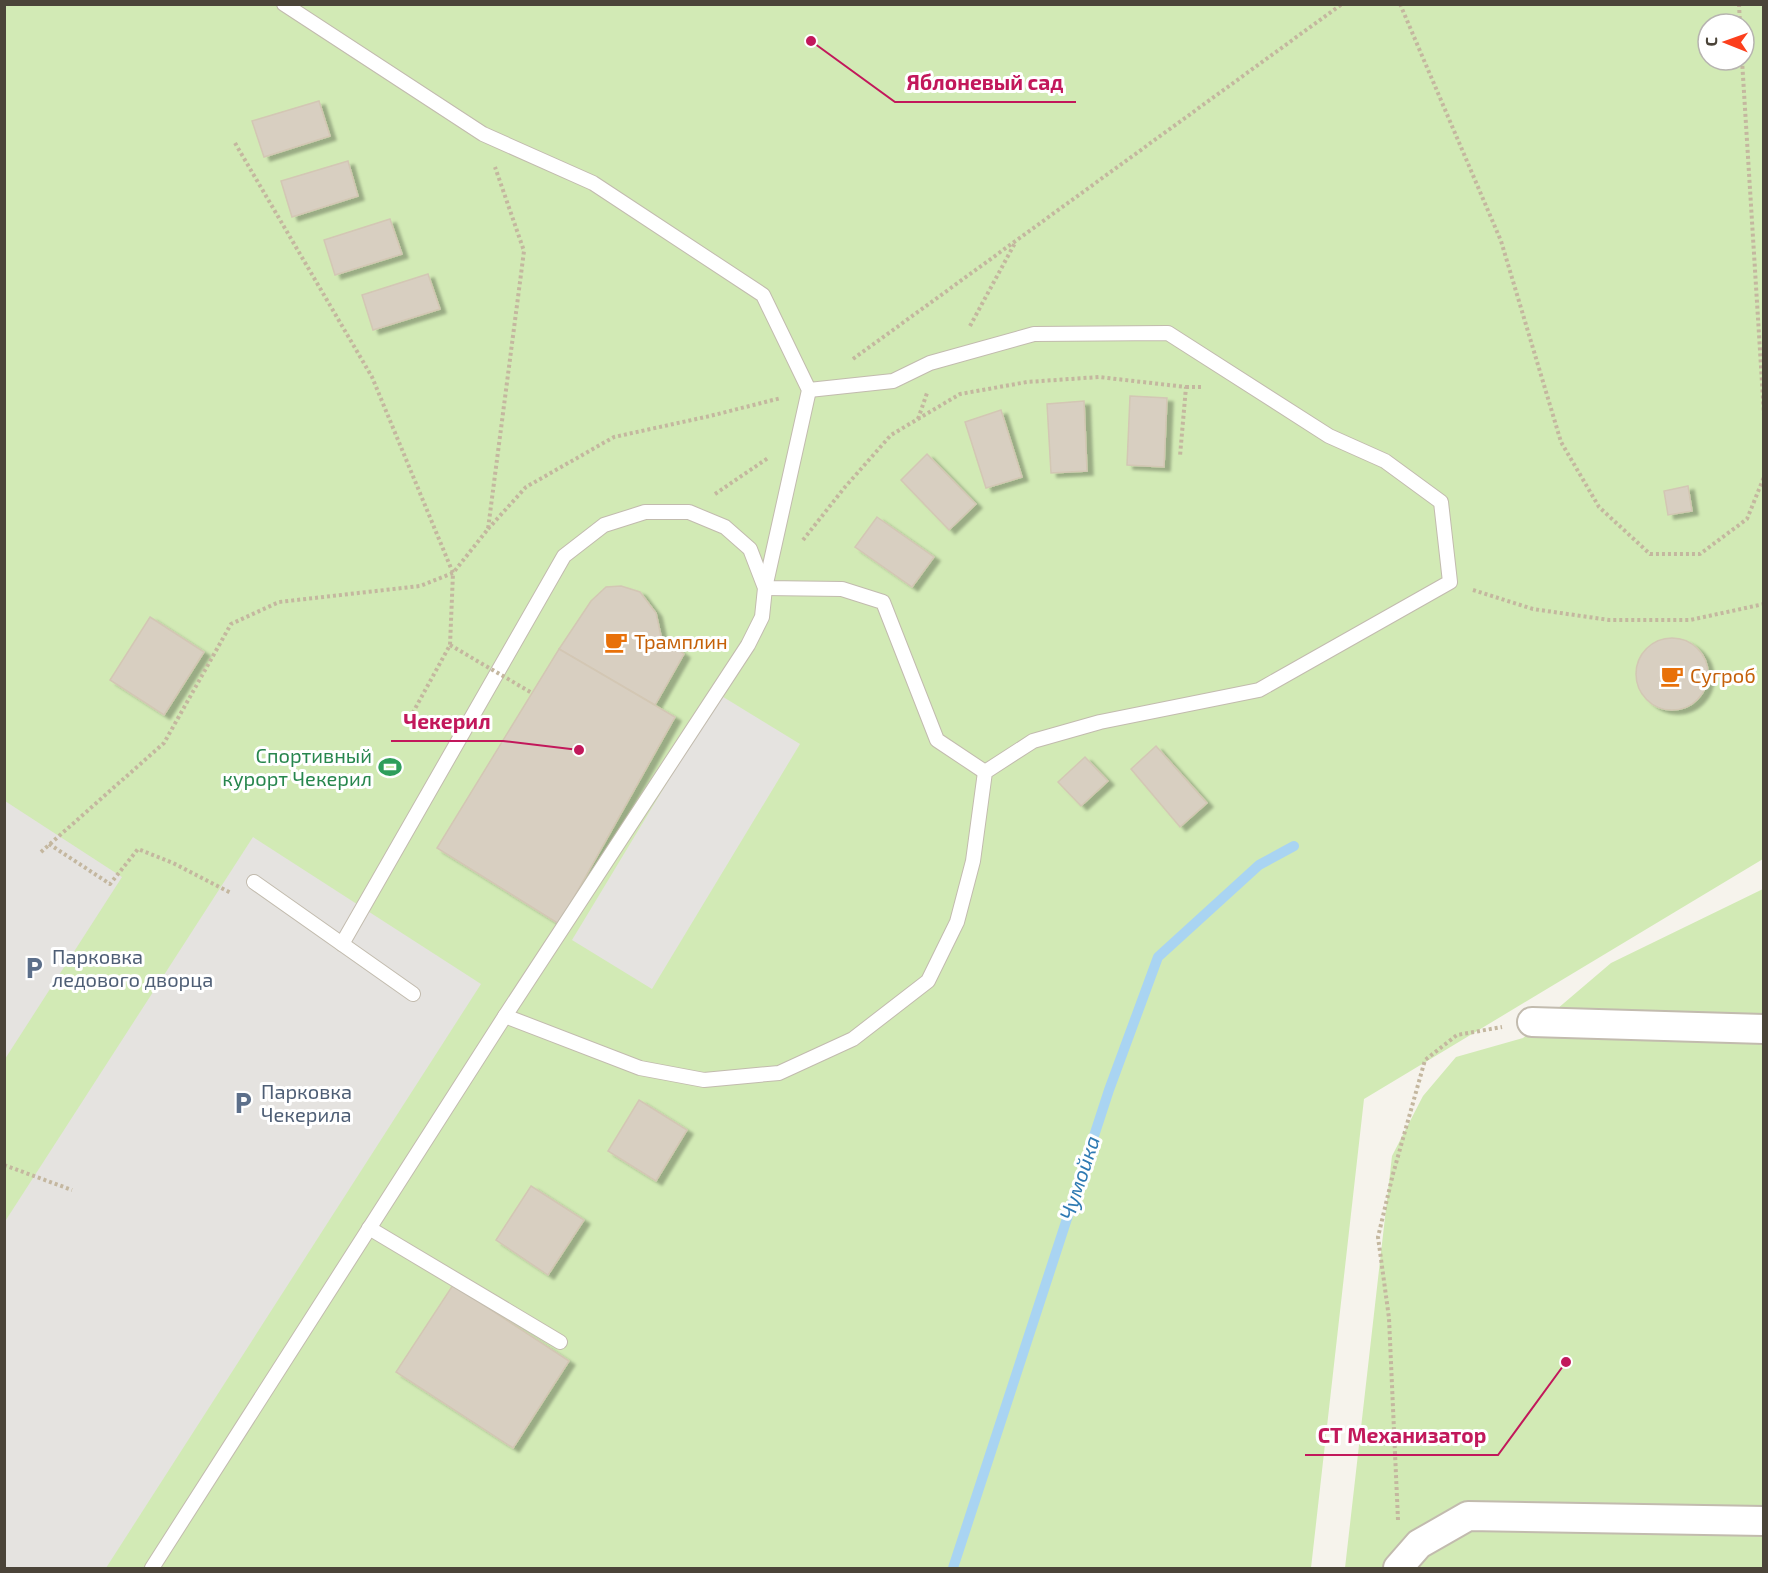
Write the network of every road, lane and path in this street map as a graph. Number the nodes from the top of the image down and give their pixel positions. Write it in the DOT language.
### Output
graph roads {
  1 [pos="284,4"];
  2 [pos="1342,4"];
  3 [pos="1400,4"];
  4 [pos="1743,72"];
  5 [pos="483,134"];
  6 [pos="235,143"];
  7 [pos="810,390"];
  8 [pos="1764,415"];
  9 [pos="774,448"];
  10 [pos="1180,456"];
  11 [pos="1764,477"];
  12 [pos="689,512"];
  13 [pos="488,529"];
  14 [pos="801,542"];
  15 [pos="453,573"];
  16 [pos="1450,582"];
  17 [pos="765,588"];
  18 [pos="1764,604"];
  19 [pos="450,645"];
  20 [pos="532,693"];
  21 [pos="411,716"];
  22 [pos="985,772"];
  23 [pos="49,844"];
  24 [pos="40,852"];
  25 [pos="254,882"];
  26 [pos="232,894"];
  27 [pos="342,944"];
  28 [pos="413,994"];
  29 [pos="505,1016"];
  30 [pos="1532,1022"];
  31 [pos="1764,1029"];
  32 [pos="4,1165"];
  33 [pos="72,1190"];
  34 [pos="369,1228"];
  35 [pos="560,1342"];
  36 [pos="1764,1521"];
  37 [pos="1399,1567"];
  38 [pos="152,1569"];
  1 -- 5 [label="lane"];
  2 -- 7 [label="path"];
  3 -- 11 [label="path"];
  4 -- 8 [label="path"];
  5 -- 7 [label="lane"];
  5 -- 13 [label="path"];
  6 -- 15 [label="path"];
  7 -- 13 [label="path"];
  7 -- 16 [label="lane"];
  7 -- 17 [label="lane"];
  9 -- 12 [label="path"];
  10 -- 14 [label="path"];
  12 -- 17 [label="lane"];
  12 -- 27 [label="lane"];
  13 -- 15 [label="path"];
  15 -- 19 [label="path"];
  15 -- 23 [label="path"];
  16 -- 18 [label="path"];
  16 -- 22 [label="lane"];
  17 -- 22 [label="lane"];
  17 -- 29 [label="lane"];
  19 -- 20 [label="path, bridge"];
  19 -- 21 [label="path"];
  22 -- 29 [label="lane"];
  23 -- 24 [label="path"];
  23 -- 26 [label="path"];
  25 -- 27 [label="lane"];
  27 -- 28 [label="lane"];
  29 -- 34 [label="lane"];
  30 -- 31 [label="street"];
  30 -- 37 [label="path"];
  32 -- 33 [label="path"];
  34 -- 35 [label="lane"];
  34 -- 38 [label="lane"];
  36 -- 37 [label="street"];
}
